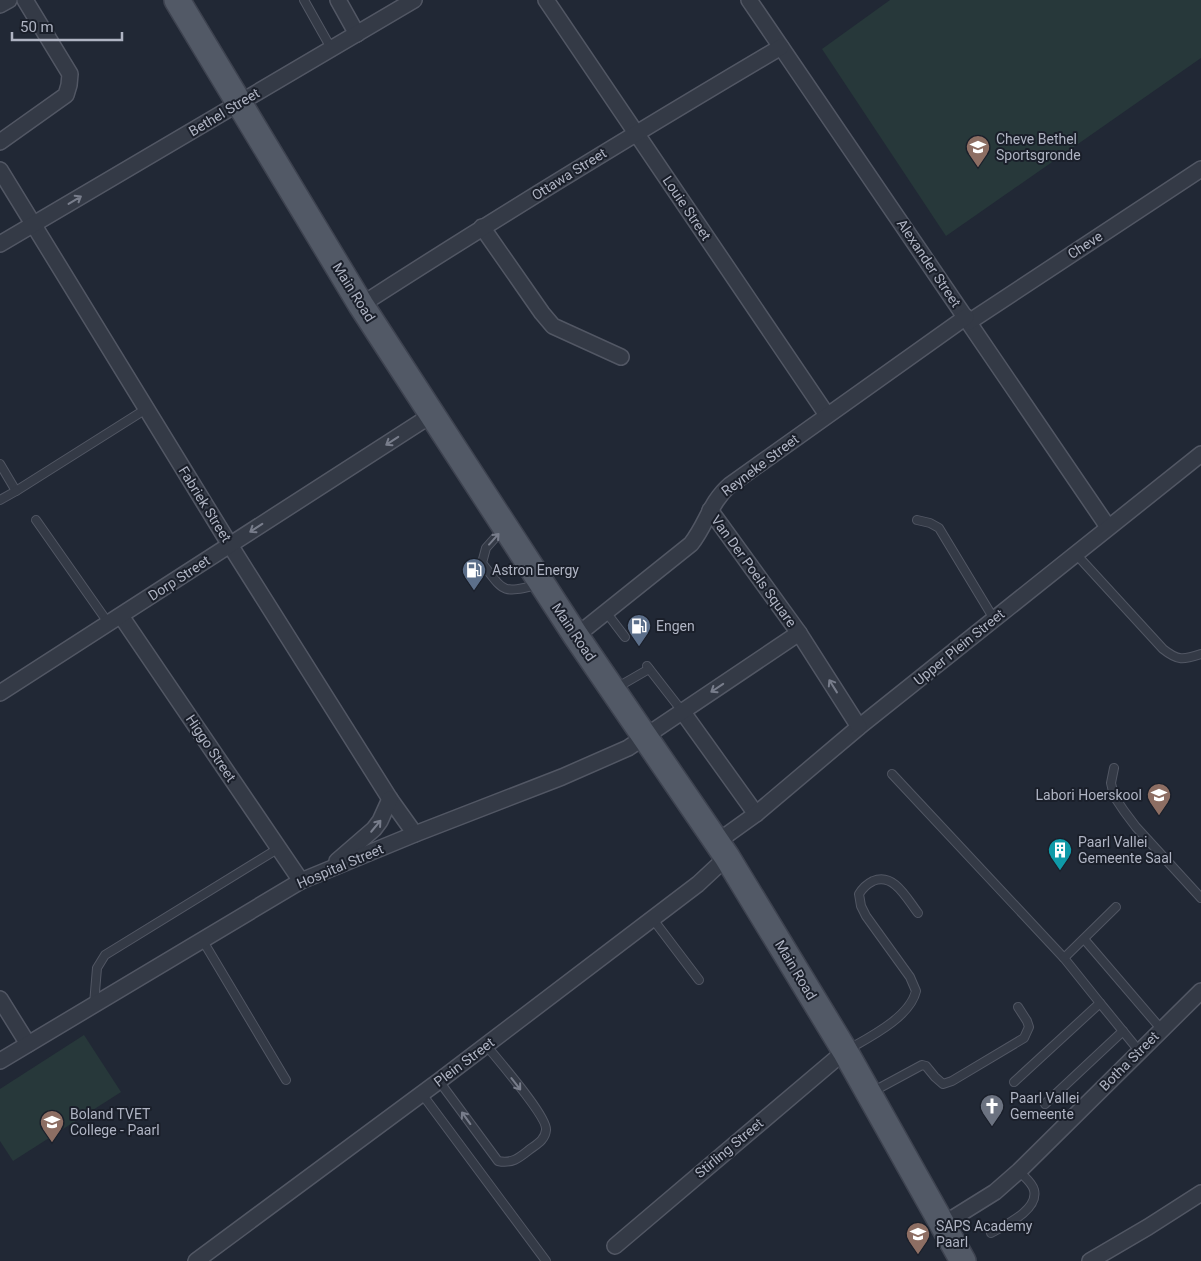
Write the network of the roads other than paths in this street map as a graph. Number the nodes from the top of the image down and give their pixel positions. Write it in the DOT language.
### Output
graph roads {
  1 [pos="9,0"];
  2 [pos="25,0"];
  3 [pos="304,0"];
  4 [pos="338,0"];
  5 [pos="414,0"];
  6 [pos="546,0"];
  7 [pos="749,0"];
  8 [pos="178,2"];
  9 [pos="0,5"];
  10 [pos="357,34"];
  11 [pos="781,47"];
  12 [pos="331,48"];
  13 [pos="239,103"];
  14 [pos="636,133"];
  15 [pos="0,142"];
  16 [pos="1201,169"];
  17 [pos="0,170"];
  18 [pos="33,225"];
  19 [pos="482,227"];
  20 [pos="0,244"];
  21 [pos="361,305"];
  22 [pos="968,319"];
  23 [pos="621,357"];
  24 [pos="146,409"];
  25 [pos="433,414"];
  26 [pos="828,415"];
  27 [pos="1201,454"];
  28 [pos="0,464"];
  29 [pos="16,491"];
  30 [pos="0,500"];
  31 [pos="710,510"];
  32 [pos="36,520"];
  33 [pos="917,520"];
  34 [pos="506,526"];
  35 [pos="1108,527"];
  36 [pos="230,545"];
  37 [pos="1075,554"];
  38 [pos="543,584"];
  39 [pos="606,612"];
  40 [pos="994,618"];
  41 [pos="115,620"];
  42 [pos="799,633"];
  43 [pos="576,636"];
  44 [pos="625,637"];
  45 [pos="1201,654"];
  46 [pos="613,690"];
  47 [pos="0,693"];
  48 [pos="682,711"];
  49 [pos="859,727"];
  50 [pos="646,737"];
  51 [pos="1114,768"];
  52 [pos="892,774"];
  53 [pos="390,799"];
  54 [pos="756,814"];
  55 [pos="415,834"];
  56 [pos="279,848"];
  57 [pos="722,849"];
  58 [pos="327,870"];
  59 [pos="301,881"];
  60 [pos="1201,898"];
  61 [pos="1116,907"];
  62 [pos="918,913"];
  63 [pos="652,918"];
  64 [pos="1084,939"];
  65 [pos="203,941"];
  66 [pos="1064,958"];
  67 [pos="699,980"];
  68 [pos="1201,991"];
  69 [pos="0,999"];
  70 [pos="1100,1003"];
  71 [pos="94,1005"];
  72 [pos="1018,1007"];
  73 [pos="1123,1030"];
  74 [pos="1162,1030"];
  75 [pos="28,1044"];
  76 [pos="486,1045"];
  77 [pos="845,1051"];
  78 [pos="1140,1052"];
  79 [pos="0,1061"];
  80 [pos="286,1080"];
  81 [pos="439,1081"];
  82 [pos="1014,1082"];
  83 [pos="422,1094"];
  84 [pos="868,1094"];
  85 [pos="1045,1104"];
  86 [pos="1019,1171"];
  87 [pos="1201,1193"];
  88 [pos="942,1225"];
  89 [pos="992,1233"];
  90 [pos="615,1246"];
  91 [pos="196,1261"];
  92 [pos="546,1261"];
  93 [pos="963,1261"];
  94 [pos="1090,1261"];
  1 -- 9 [label="street"];
  2 -- 15 [label="street"];
  3 -- 12 [label="lane"];
  4 -- 10 [label="street"];
  5 -- 10 [label="street, Bethel Street"];
  6 -- 14 [label="street, Louie Street"];
  7 -- 11 [label="street, Alexander Street"];
  8 -- 13 [label="main road, Main Road"];
  10 -- 12 [label="street, Bethel Street"];
  11 -- 14 [label="street, Ottawa Street"];
  11 -- 22 [label="street, Alexander Street"];
  12 -- 13 [label="street, Bethel Street"];
  18 -- 13 [label="street, Bethel Street, one-way"];
  13 -- 21 [label="main road, Main Road"];
  14 -- 19 [label="street, Ottawa Street"];
  14 -- 26 [label="street, Louie Street"];
  16 -- 22 [label="street, Cheve"];
  17 -- 18 [label="street, Fabriek Street"];
  18 -- 20 [label="street, Bethel Street"];
  18 -- 24 [label="street, Fabriek Street"];
  19 -- 21 [label="street, Ottawa Street"];
  19 -- 23 [label="street"];
  21 -- 25 [label="main road, Main Road"];
  22 -- 26 [label="street, Reyneke Street"];
  22 -- 35 [label="street, Alexander Street"];
  24 -- 29 [label="lane"];
  24 -- 36 [label="street, Fabriek Street"];
  25 -- 34 [label="main road, Main Road"];
  25 -- 36 [label="street, Dorp Street, one-way"];
  26 -- 31 [label="street, Reyneke Street"];
  27 -- 35 [label="street, Upper Plein Street"];
  28 -- 29 [label="lane"];
  29 -- 30 [label="lane"];
  31 -- 39 [label="street, Reyneke Street"];
  31 -- 42 [label="street, Van Der Poels Square"];
  32 -- 41 [label="lane"];
  33 -- 40 [label="lane"];
  34 -- 38 [label="main road, Main Road"];
  38 -- 34 [label="lane, one-way"];
  35 -- 37 [label="street, Upper Plein Street"];
  36 -- 41 [label="street, Dorp Street"];
  36 -- 53 [label="street, Fabriek Street"];
  37 -- 40 [label="street, Upper Plein Street"];
  37 -- 45 [label="lane"];
  38 -- 43 [label="main road, Main Road"];
  39 -- 43 [label="street, Reyneke Street"];
  39 -- 44 [label="lane"];
  40 -- 49 [label="street, Upper Plein Street"];
  41 -- 47 [label="street, Dorp Street"];
  41 -- 56 [label="street, Higgo Street"];
  42 -- 48 [label="street, Van Der Poels Square, one-way"];
  49 -- 42 [label="street, Van Der Poels Square, one-way"];
  43 -- 46 [label="main road, Main Road"];
  46 -- 48 [label="lane"];
  46 -- 50 [label="main road, Main Road"];
  48 -- 50 [label="street, Van Der Poels Square"];
  48 -- 54 [label="street"];
  49 -- 54 [label="street, Upper Plein Street"];
  50 -- 55 [label="street, Hospital Street"];
  50 -- 57 [label="main road, Main Road"];
  51 -- 60 [label="lane"];
  52 -- 66 [label="lane"];
  53 -- 55 [label="street, Fabriek Street"];
  58 -- 53 [label="street, one-way"];
  54 -- 57 [label="street, Upper Plein Street"];
  55 -- 58 [label="street, Hospital Street"];
  56 -- 59 [label="street, Higgo Street"];
  56 -- 71 [label="lane"];
  57 -- 63 [label="street, Plein Street"];
  57 -- 77 [label="main road, Main Road"];
  58 -- 59 [label="street, Hospital Street"];
  59 -- 65 [label="street, Hospital Street"];
  61 -- 64 [label="lane"];
  62 -- 77 [label="lane"];
  63 -- 67 [label="lane"];
  63 -- 76 [label="street, Plein Street"];
  64 -- 66 [label="lane"];
  64 -- 74 [label="lane"];
  65 -- 71 [label="street, Hospital Street"];
  65 -- 80 [label="lane"];
  66 -- 70 [label="lane"];
  68 -- 74 [label="street, Botha Street"];
  69 -- 75 [label="street"];
  70 -- 73 [label="lane"];
  70 -- 82 [label="lane"];
  71 -- 75 [label="street, Hospital Street"];
  72 -- 84 [label="lane"];
  73 -- 78 [label="lane"];
  73 -- 85 [label="lane"];
  74 -- 78 [label="street, Botha Street"];
  75 -- 79 [label="street, Hospital Street"];
  76 -- 81 [label="street, Plein Street"];
  76 -- 81 [label="lane, one-way"];
  77 -- 84 [label="main road, Main Road"];
  77 -- 90 [label="street, Stirling Street"];
  78 -- 86 [label="street, Botha Street"];
  81 -- 83 [label="street, Plein Street"];
  83 -- 91 [label="street, Plein Street"];
  83 -- 92 [label="lane"];
  84 -- 88 [label="main road, Main Road"];
  86 -- 88 [label="street, Botha Street"];
  86 -- 89 [label="lane"];
  87 -- 94 [label="street"];
  88 -- 93 [label="main road, Main Road"];
}
